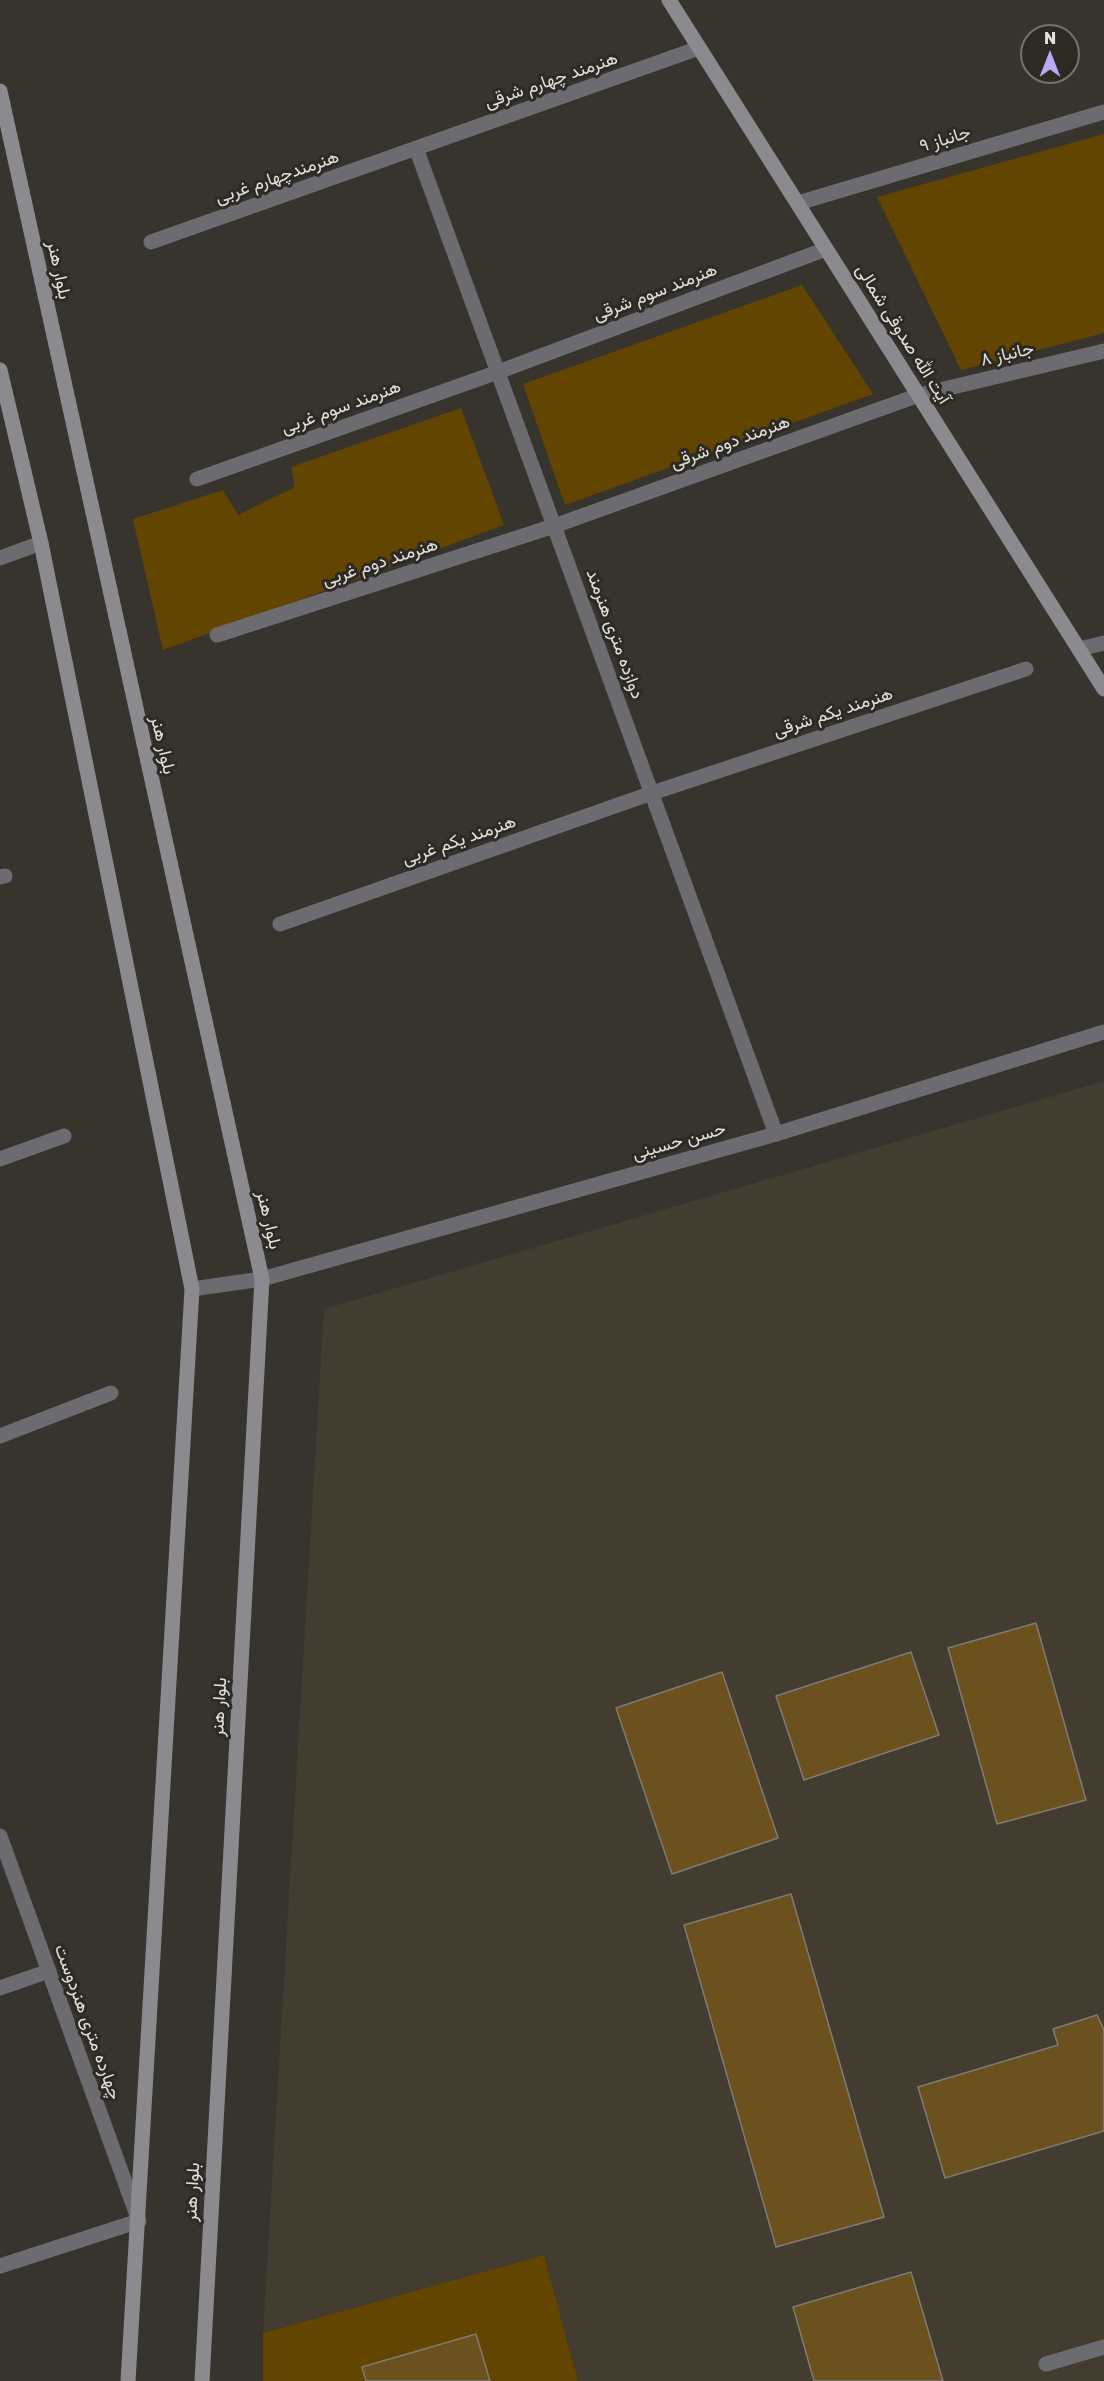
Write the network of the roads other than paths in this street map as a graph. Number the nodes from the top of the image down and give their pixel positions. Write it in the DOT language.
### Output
graph roads {
  1 [pos="669,0"];
  2 [pos="699,48"];
  3 [pos="0,91"];
  4 [pos="1104,112"];
  5 [pos="417,148"];
  6 [pos="798,203"];
  7 [pos="151,242"];
  8 [pos="826,249"];
  9 [pos="1104,351"];
  10 [pos="0,370"];
  11 [pos="498,372"];
  12 [pos="919,395"];
  13 [pos="197,479"];
  14 [pos="554,526"];
  15 [pos="41,543"];
  16 [pos="0,558"];
  17 [pos="217,635"];
  18 [pos="1104,643"];
  19 [pos="1079,649"];
  20 [pos="1026,669"];
  21 [pos="1104,689"];
  22 [pos="652,793"];
  23 [pos="280,924"];
  24 [pos="1104,1032"];
  25 [pos="776,1134"];
  26 [pos="64,1136"];
  27 [pos="0,1159"];
  28 [pos="262,1279"];
  29 [pos="192,1289"];
  30 [pos="111,1393"];
  31 [pos="0,1436"];
  32 [pos="0,1836"];
  33 [pos="49,1971"];
  34 [pos="0,1988"];
  35 [pos="139,2221"];
  36 [pos="0,2266"];
  37 [pos="1104,2347"];
  38 [pos="1046,2364"];
  39 [pos="128,2381"];
  40 [pos="202,2381"];
  1 -- 2 [label="main road, آیت الله صدوقی شمالی"];
  2 -- 5 [label="street, هنرمند چهارم شرقی"];
  2 -- 6 [label="main road, آیت الله صدوقی شمالی"];
  3 -- 28 [label="main road, بلوار هنر"];
  4 -- 6 [label="street, جانباز ۹"];
  5 -- 7 [label="street, هنرمندچهارم غربی"];
  5 -- 11 [label="street, دوازده متری هنرمند"];
  6 -- 8 [label="main road, آیت الله صدوقی شمالی"];
  8 -- 11 [label="street, هنرمند سوم شرقی"];
  8 -- 12 [label="main road, آیت الله صدوقی شمالی"];
  9 -- 12 [label="street, جانباز ۸"];
  10 -- 15 [label="main road"];
  11 -- 13 [label="street, هنرمند سوم غربی"];
  11 -- 14 [label="street, دوازده متری هنرمند"];
  12 -- 14 [label="street, هنرمند دوم شرقی"];
  12 -- 19 [label="main road, آیت الله صدوقی شمالی"];
  14 -- 17 [label="street, هنرمند دوم غربی"];
  14 -- 22 [label="street, دوازده متری هنرمند"];
  15 -- 16 [label="street"];
  15 -- 29 [label="main road"];
  18 -- 19 [label="street"];
  19 -- 21 [label="main road, آیت الله صدوقی شمالی"];
  20 -- 22 [label="street, هنرمند یکم شرقی"];
  22 -- 23 [label="street, هنرمند یکم غربی"];
  22 -- 25 [label="street, دوازده متری هنرمند"];
  24 -- 25 [label="street, حسن حسینی"];
  25 -- 28 [label="street, حسن حسینی"];
  26 -- 27 [label="street"];
  28 -- 29 [label="street, حسن حسینی"];
  28 -- 40 [label="main road, بلوار هنر"];
  29 -- 35 [label="main road"];
  30 -- 31 [label="street"];
  32 -- 33 [label="street, چهارده متری هنردوست"];
  33 -- 34 [label="street"];
  33 -- 35 [label="street, چهارده متری هنردوست"];
  35 -- 36 [label="street"];
  35 -- 39 [label="main road"];
  37 -- 38 [label="street"];
}
